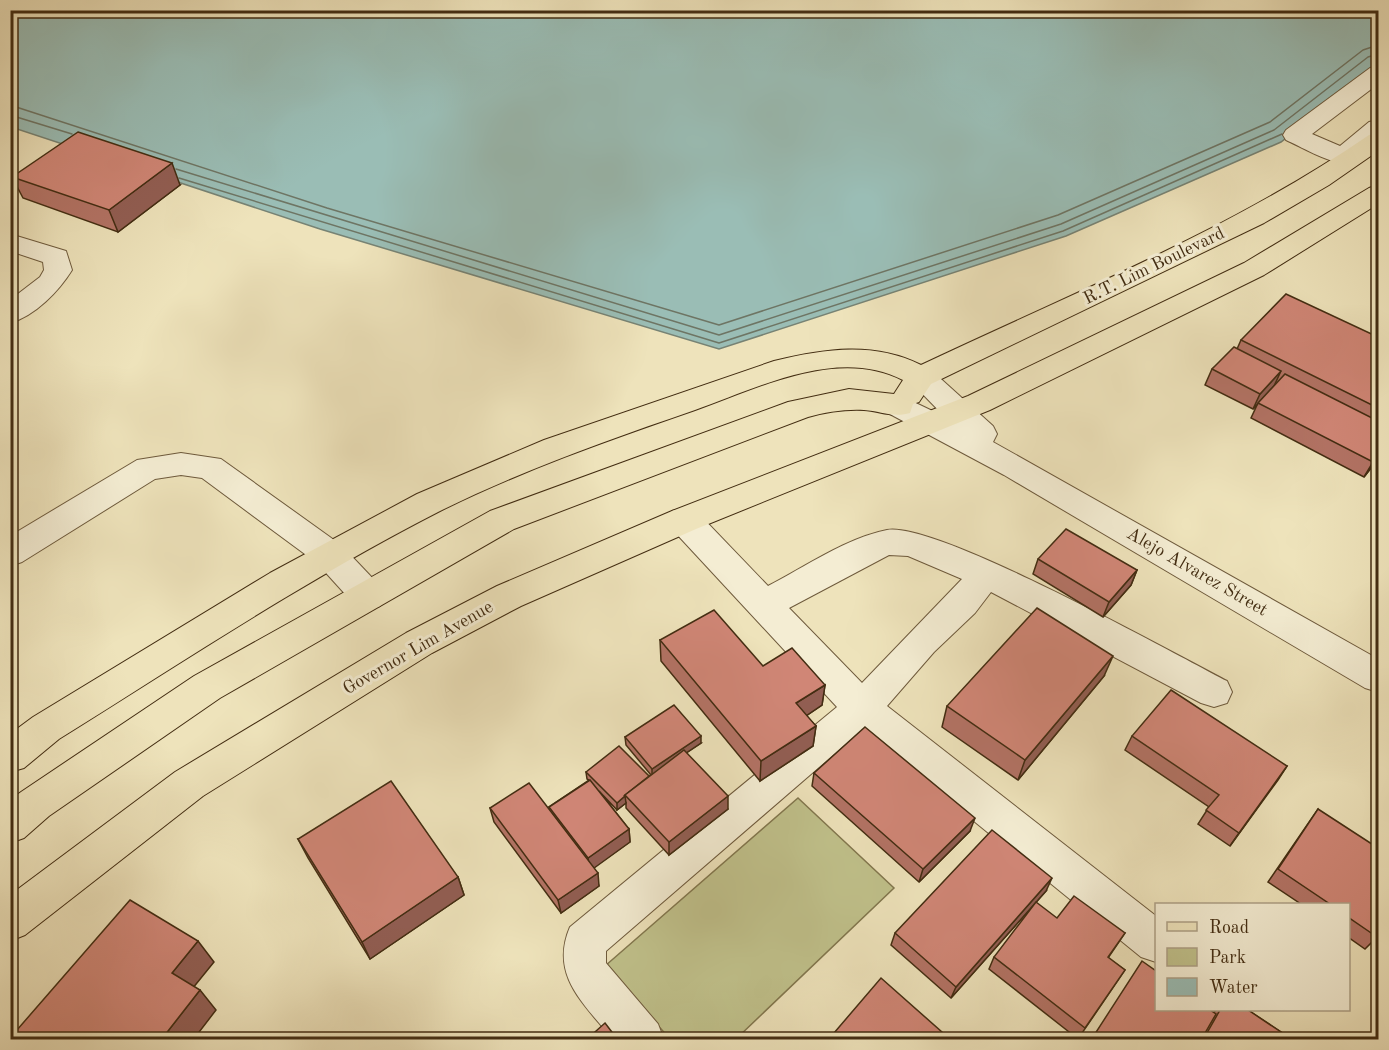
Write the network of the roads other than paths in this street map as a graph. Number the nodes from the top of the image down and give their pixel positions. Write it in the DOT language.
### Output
graph roads {
  1 [pos="1378,73"];
  2 [pos="1378,127"];
  3 [pos="1378,140"];
  4 [pos="1378,193"];
  5 [pos="10,242"];
  6 [pos="10,314"];
  7 [pos="921,377"];
  8 [pos="899,406"];
  9 [pos="947,417"];
  10 [pos="867,449"];
  11 [pos="684,520"];
  12 [pos="10,553"];
  13 [pos="329,554"];
  14 [pos="986,574"];
  15 [pos="368,596"];
  16 [pos="764,605"];
  17 [pos="1378,677"];
  18 [pos="1214,692"];
  19 [pos="862,708"];
  20 [pos="10,756"];
  21 [pos="10,825"];
  22 [pos="10,921"];
  23 [pos="1155,941"];
  24 [pos="642,1040"];
  1 -- 2 [label="street"];
  3 -- 7 [label="main road, R.T. Lim Boulevard"];
  4 -- 9 [label="main road"];
  5 -- 6 [label="street"];
  7 -- 8 [label="main road"];
  7 -- 9 [label="street"];
  7 -- 13 [label="main road"];
  8 -- 9 [label="street"];
  8 -- 10 [label="main road"];
  8 -- 15 [label="main road"];
  9 -- 10 [label="main road, Governor Lim Avenue"];
  9 -- 17 [label="street, Alejo Alvarez Street"];
  10 -- 11 [label="main road, Governor Lim Avenue"];
  11 -- 16 [label="street"];
  11 -- 22 [label="main road, Governor Lim Avenue"];
  12 -- 13 [label="street"];
  13 -- 15 [label="street"];
  13 -- 20 [label="main road"];
  14 -- 16 [label="street"];
  14 -- 18 [label="street"];
  14 -- 19 [label="street"];
  15 -- 21 [label="main road"];
  16 -- 19 [label="street"];
  19 -- 23 [label="street"];
  19 -- 24 [label="street"];
}
